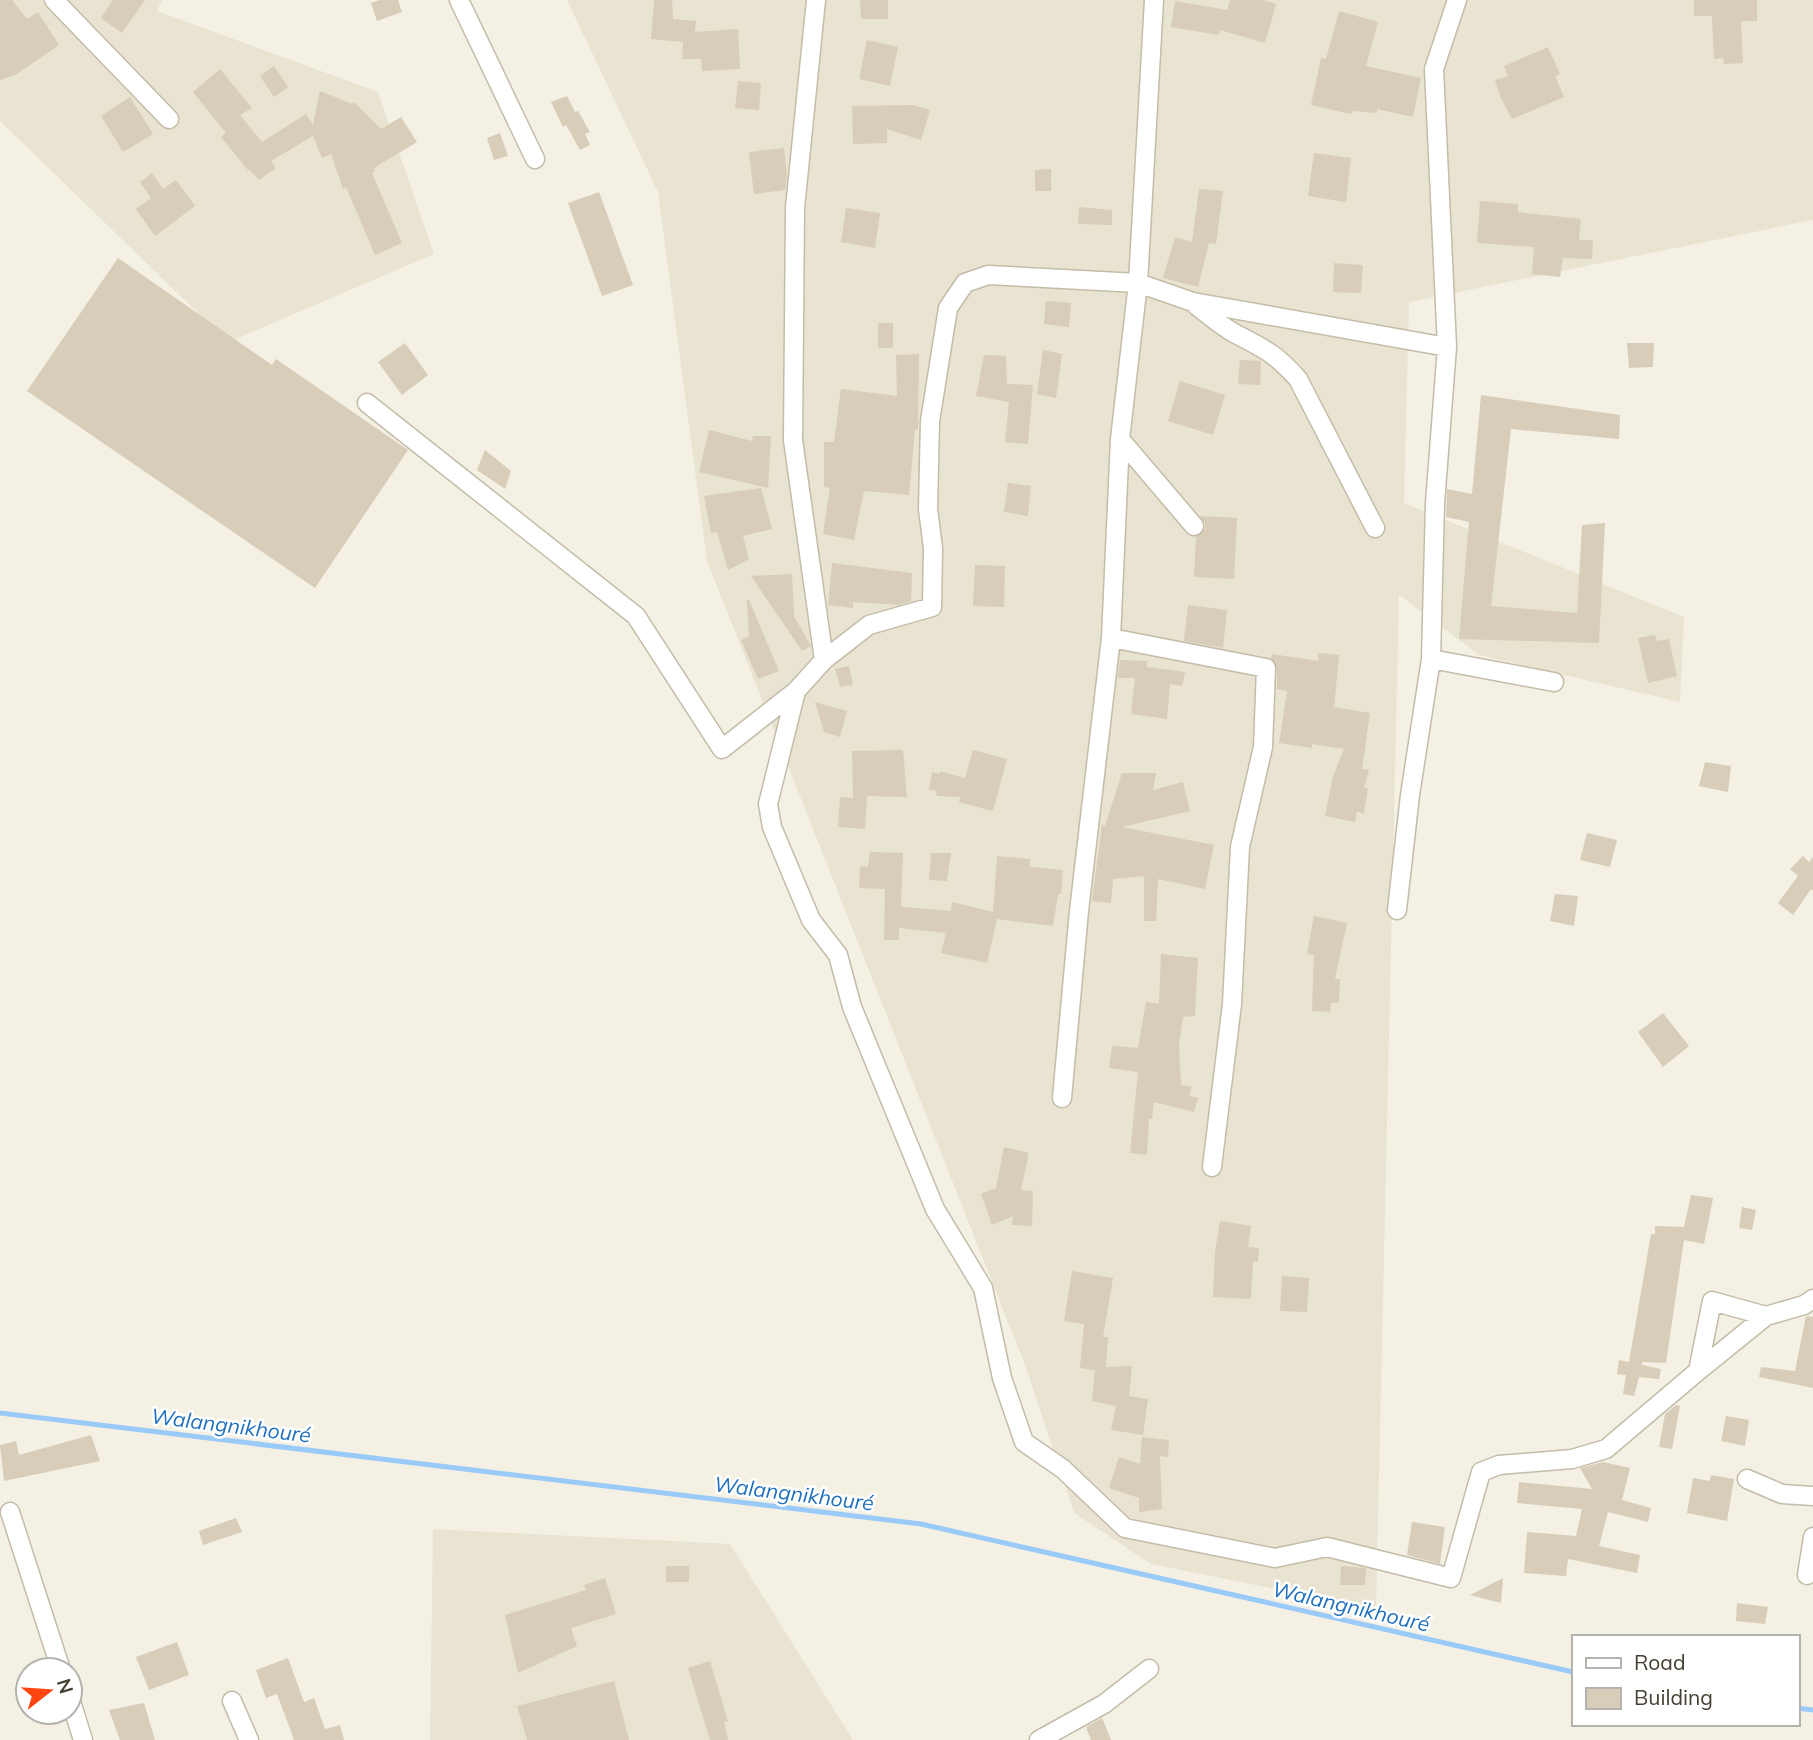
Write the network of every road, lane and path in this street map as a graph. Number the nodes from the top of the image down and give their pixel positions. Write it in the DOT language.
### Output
graph roads {
  1 [pos="54,0"];
  2 [pos="459,0"];
  3 [pos="816,0"];
  4 [pos="1154,0"];
  5 [pos="1457,0"];
  6 [pos="169,119"];
  7 [pos="534,159"];
  8 [pos="1138,283"];
  9 [pos="1193,302"];
  10 [pos="1447,347"];
  11 [pos="367,403"];
  12 [pos="1120,439"];
  13 [pos="1194,526"];
  14 [pos="1376,528"];
  15 [pos="1111,638"];
  16 [pos="1430,659"];
  17 [pos="824,660"];
  18 [pos="1554,682"];
  19 [pos="796,691"];
  20 [pos="1397,909"];
  21 [pos="1062,1098"];
  22 [pos="1212,1167"];
  23 [pos="1813,1299"];
  24 [pos="1766,1316"];
  25 [pos="1698,1371"];
  26 [pos="1747,1479"];
  27 [pos="1813,1496"];
  28 [pos="10,1512"];
  29 [pos="1813,1537"];
  30 [pos="1807,1575"];
  31 [pos="56,1656"];
  32 [pos="1149,1669"];
  33 [pos="232,1701"];
  34 [pos="249,1740"];
  35 [pos="1038,1740"];
  1 -- 6 [label="street"];
  2 -- 7 [label="street"];
  3 -- 17 [label="street"];
  4 -- 8 [label="street"];
  5 -- 10 [label="street"];
  8 -- 9 [label="street"];
  8 -- 12 [label="street"];
  8 -- 17 [label="street"];
  9 -- 10 [label="street"];
  9 -- 14 [label="street"];
  10 -- 16 [label="street"];
  11 -- 19 [label="street"];
  12 -- 13 [label="street"];
  12 -- 15 [label="street"];
  15 -- 21 [label="street"];
  15 -- 22 [label="street"];
  16 -- 18 [label="street"];
  16 -- 20 [label="street"];
  17 -- 19 [label="street"];
  19 -- 25 [label="street"];
  23 -- 24 [label="street"];
  24 -- 25 [label="street"];
  24 -- 25 [label="street"];
  26 -- 27 [label="street"];
  28 -- 31 [label="street"];
  29 -- 30 [label="street"];
  32 -- 35 [label="street"];
  33 -- 34 [label="street"];
}
